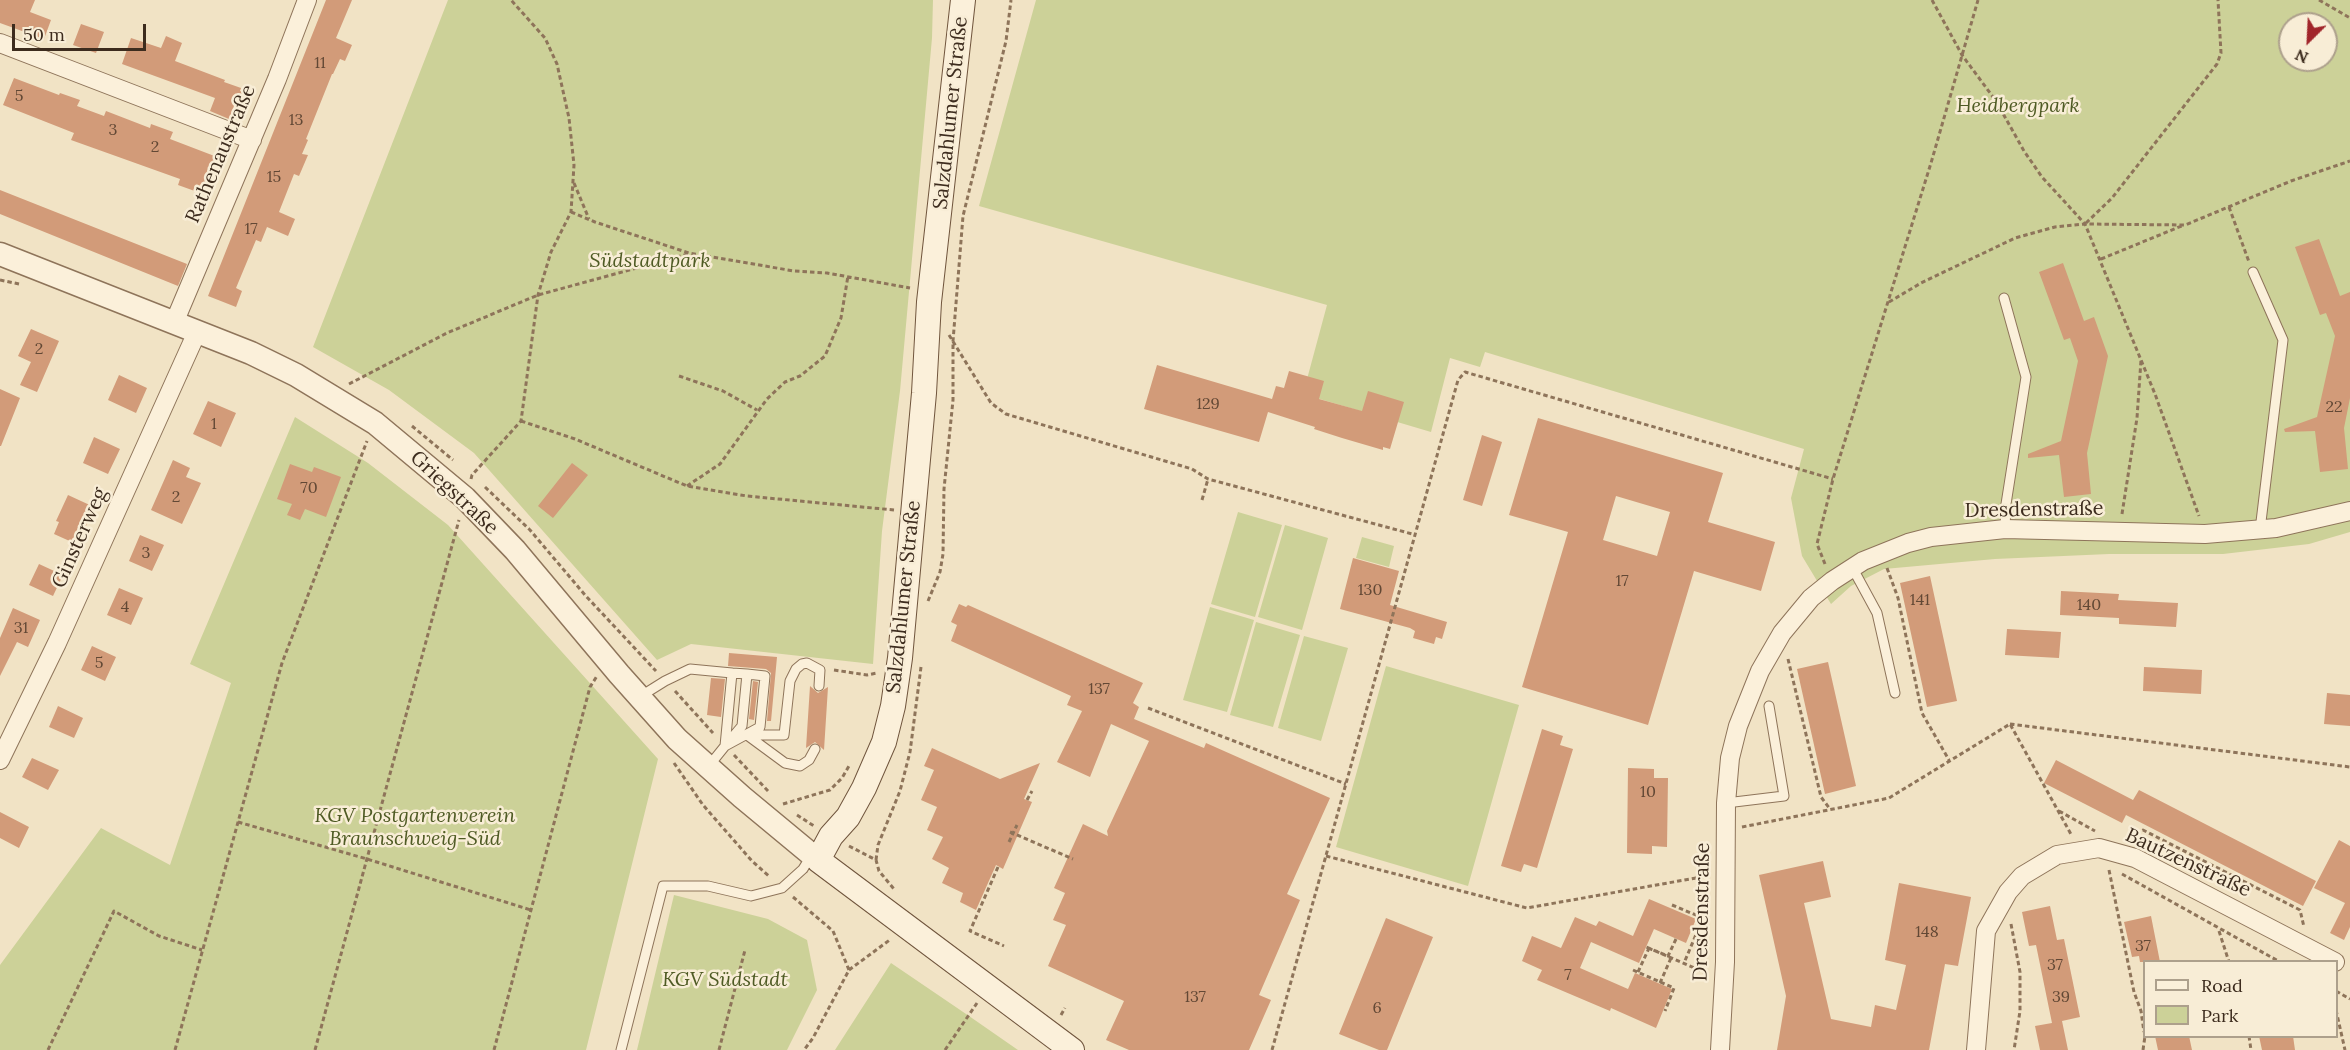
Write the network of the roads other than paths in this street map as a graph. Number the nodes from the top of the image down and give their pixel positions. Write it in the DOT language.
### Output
graph roads {
  1 [pos="307,0"];
  2 [pos="963,0"];
  3 [pos="0,43"];
  4 [pos="252,140"];
  5 [pos="1,257"];
  6 [pos="2253,272"];
  7 [pos="2004,298"];
  8 [pos="174,323"];
  9 [pos="197,332"];
  10 [pos="2350,512"];
  11 [pos="2005,529"];
  12 [pos="2260,530"];
  13 [pos="1852,567"];
  14 [pos="732,673"];
  15 [pos="747,674"];
  16 [pos="819,686"];
  17 [pos="1894,693"];
  18 [pos="640,697"];
  19 [pos="1769,706"];
  20 [pos="747,735"];
  21 [pos="725,746"];
  22 [pos="815,749"];
  23 [pos="0,760"];
  24 [pos="708,767"];
  25 [pos="1726,803"];
  26 [pos="815,858"];
  27 [pos="2332,960"];
  28 [pos="621,1050"];
  29 [pos="1072,1050"];
  30 [pos="1720,1050"];
  31 [pos="1976,1050"];
  1 -- 4 [label="street, Rathenaustraße"];
  2 -- 26 [label="main road, Salzdahlumer Straße"];
  3 -- 4 [label="street"];
  4 -- 8 [label="street, Rathenaustraße"];
  5 -- 8 [label="street, Griegstraße"];
  6 -- 12 [label="lane"];
  7 -- 11 [label="lane"];
  8 -- 9 [label="street, Griegstraße"];
  9 -- 18 [label="street, Griegstraße"];
  9 -- 23 [label="street, Ginsterweg"];
  10 -- 12 [label="street, Dresdenstraße"];
  11 -- 12 [label="street, Dresdenstraße"];
  11 -- 13 [label="street, Dresdenstraße"];
  13 -- 17 [label="lane"];
  13 -- 25 [label="street, Dresdenstraße"];
  14 -- 15 [label="lane"];
  14 -- 18 [label="lane"];
  14 -- 21 [label="lane"];
  15 -- 20 [label="lane"];
  15 -- 21 [label="lane"];
  16 -- 20 [label="lane"];
  18 -- 24 [label="street, Griegstraße"];
  19 -- 25 [label="lane"];
  20 -- 21 [label="lane"];
  20 -- 22 [label="lane"];
  21 -- 24 [label="lane"];
  24 -- 26 [label="street, Griegstraße"];
  25 -- 30 [label="street, Dresdenstraße"];
  26 -- 28 [label="lane"];
  26 -- 29 [label="main road"];
  27 -- 31 [label="street, Bautzenstraße"];
}
